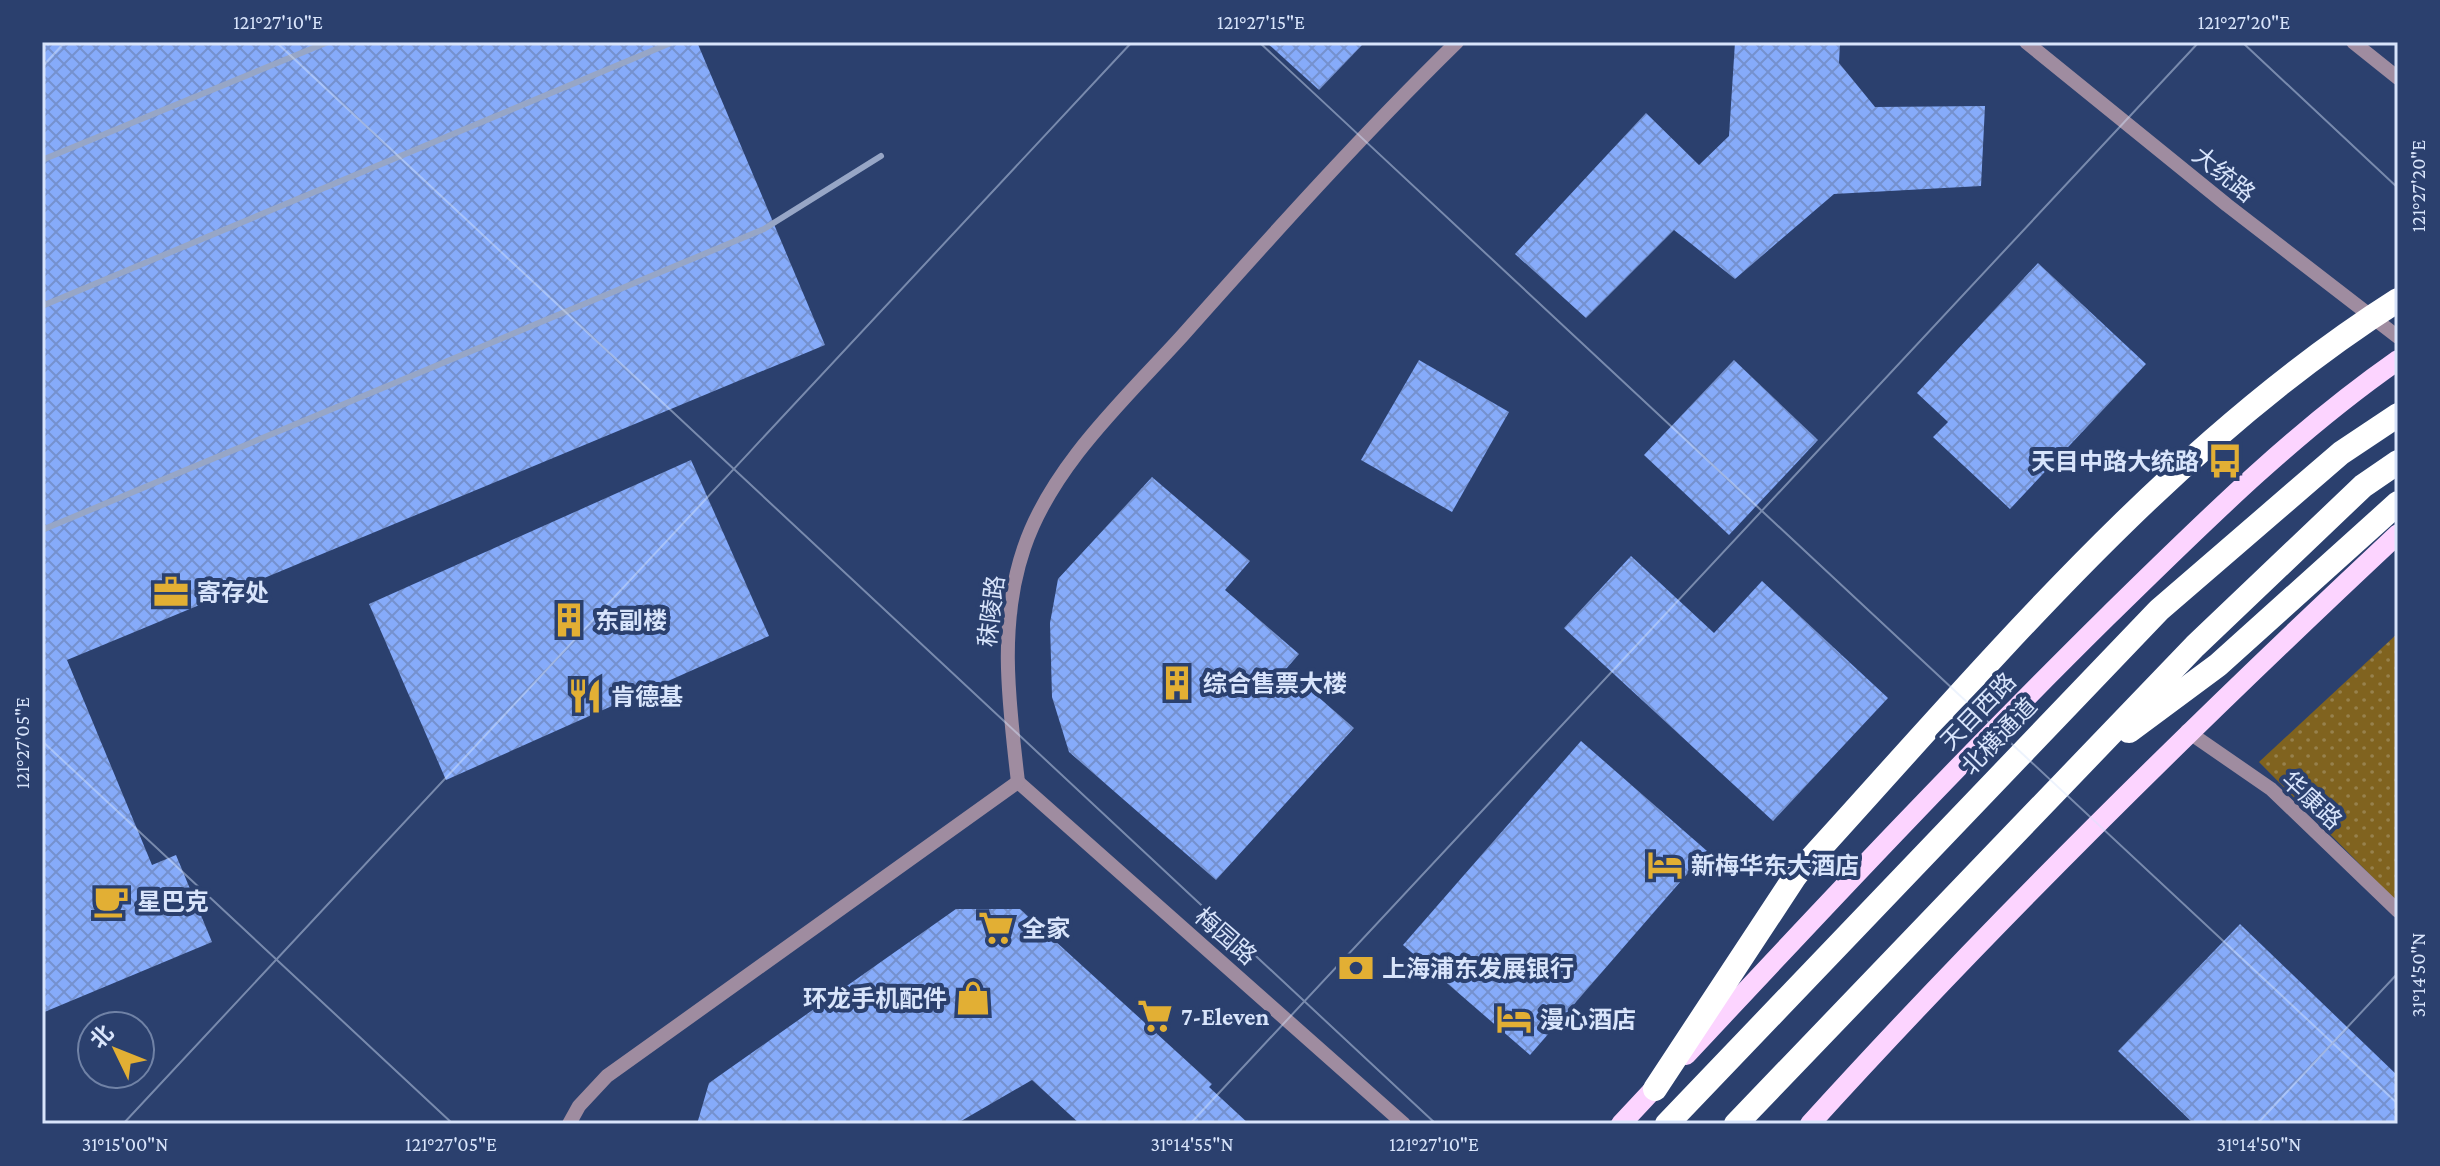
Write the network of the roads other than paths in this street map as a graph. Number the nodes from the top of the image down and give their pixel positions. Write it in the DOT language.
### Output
graph roads {
  1 [pos="1457,42"];
  2 [pos="2026,42"];
  3 [pos="2353,42"];
  4 [pos="2398,78"];
  5 [pos="2398,300"];
  6 [pos="2398,337"];
  7 [pos="2398,360"];
  8 [pos="2398,404"];
  9 [pos="2398,415"];
  10 [pos="2341,453"];
  11 [pos="2398,462"];
  12 [pos="2398,503"];
  13 [pos="2398,534"];
  14 [pos="2187,731"];
  15 [pos="2073,773"];
  16 [pos="1018,782"];
  17 [pos="2398,911"];
  18 [pos="1655,1089"];
  19 [pos="569,1124"];
  20 [pos="1404,1124"];
  21 [pos="1621,1124"];
  22 [pos="1667,1124"];
  23 [pos="1736,1124"];
  24 [pos="1810,1124"];
  1 -- 16 [label="street, 秣陵路"];
  2 -- 6 [label="street, 大统路"];
  3 -- 4 [label="street"];
  5 -- 18 [label="highway, bridge"];
  7 -- 18 [label="main road, 天目西路"];
  8 -- 10 [label="highway"];
  9 -- 10 [label="highway, 北横通道"];
  10 -- 22 [label="highway, 北横通道"];
  11 -- 15 [label="highway"];
  12 -- 15 [label="highway"];
  13 -- 14 [label="main road"];
  14 -- 17 [label="street, 华康路"];
  14 -- 24 [label="main road"];
  15 -- 23 [label="highway"];
  16 -- 19 [label="street"];
  16 -- 20 [label="street, 梅园路"];
  18 -- 21 [label="main road, 天目西路"];
}
